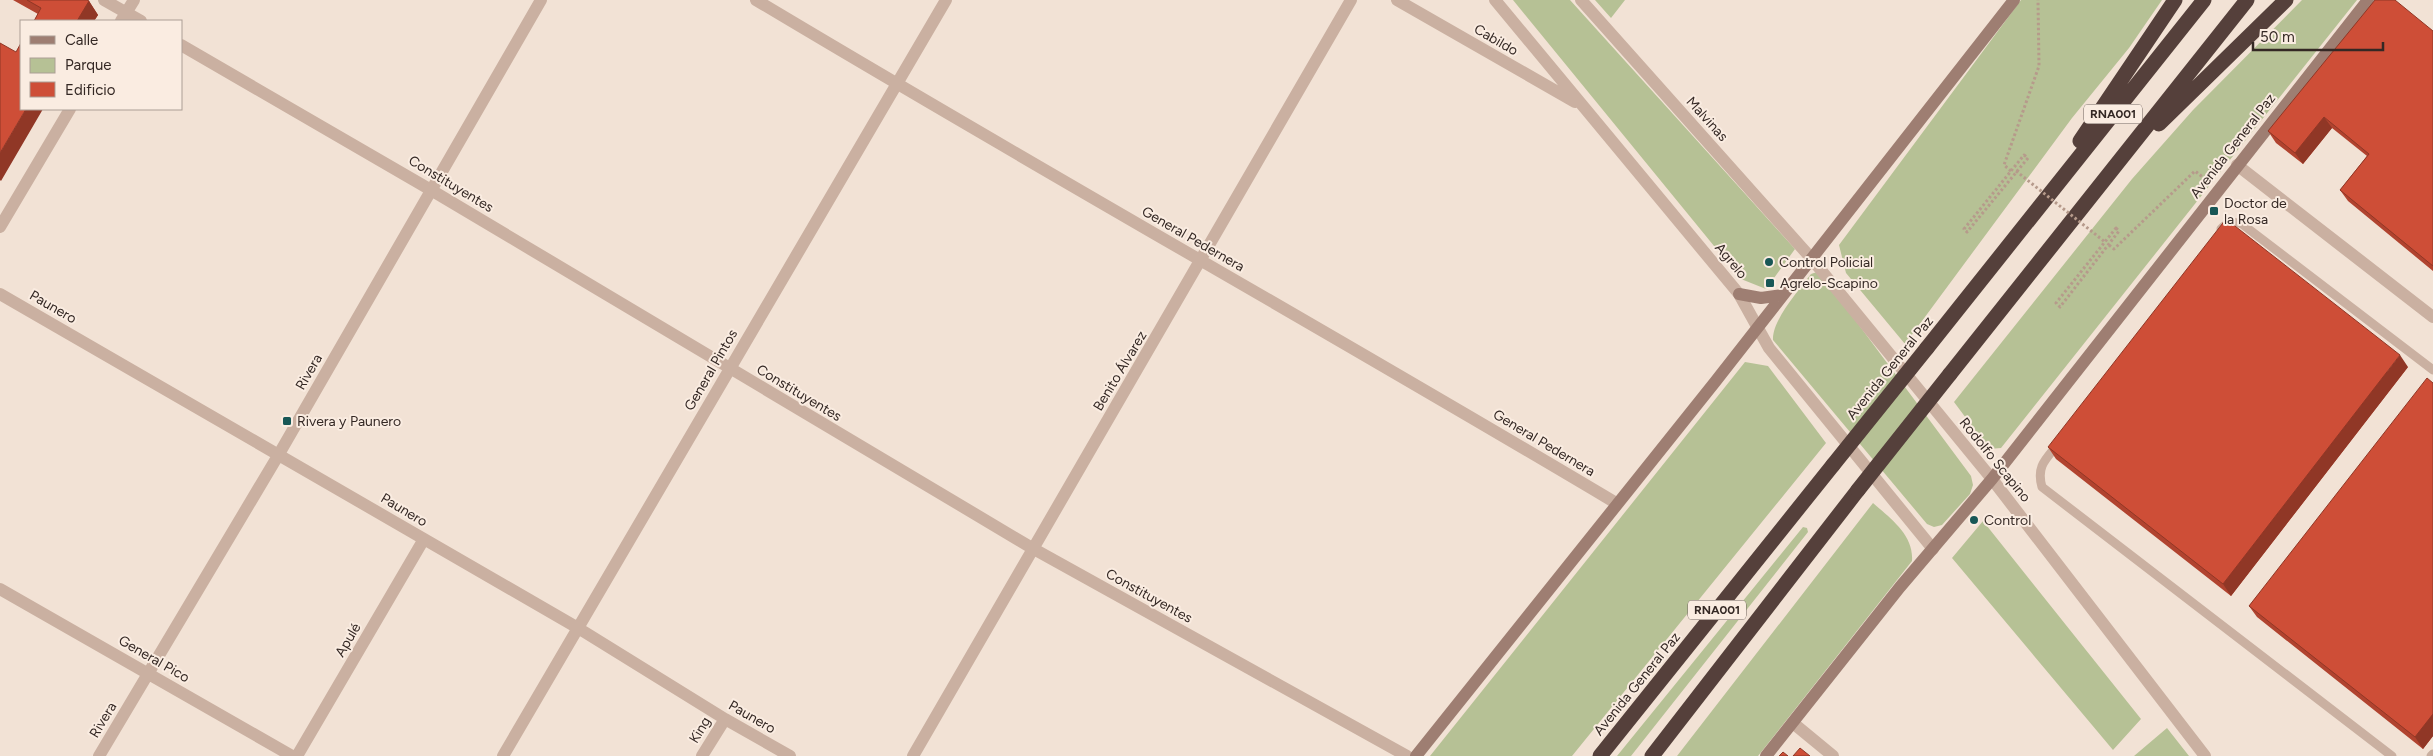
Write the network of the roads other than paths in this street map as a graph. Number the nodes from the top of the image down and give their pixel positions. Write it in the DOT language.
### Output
graph roads {
  1 [pos="104,0"];
  2 [pos="134,0"];
  3 [pos="541,0"];
  4 [pos="756,0"];
  5 [pos="946,0"];
  6 [pos="1351,0"];
  7 [pos="1396,0"];
  8 [pos="1495,0"];
  9 [pos="1581,0"];
  10 [pos="2014,0"];
  11 [pos="2175,0"];
  12 [pos="2204,0"];
  13 [pos="2247,0"];
  14 [pos="2286,0"];
  15 [pos="2368,0"];
  16 [pos="124,17"];
  17 [pos="137,20"];
  18 [pos="182,46"];
  19 [pos="896,84"];
  20 [pos="1581,106"];
  21 [pos="69,110"];
  22 [pos="2237,166"];
  23 [pos="2112,170"];
  24 [pos="431,190"];
  25 [pos="0,227"];
  26 [pos="2022,228"];
  27 [pos="2217,235"];
  28 [pos="1810,258"];
  29 [pos="1202,261"];
  30 [pos="0,294"];
  31 [pos="1739,294"];
  32 [pos="1783,295"];
  33 [pos="2433,317"];
  34 [pos="1757,326"];
  35 [pos="729,369"];
  36 [pos="2433,370"];
  37 [pos="2067,432"];
  38 [pos="279,454"];
  39 [pos="1992,479"];
  40 [pos="1616,503"];
  41 [pos="424,540"];
  42 [pos="1032,548"];
  43 [pos="1933,549"];
  44 [pos="0,589"];
  45 [pos="578,628"];
  46 [pos="149,673"];
  47 [pos="724,718"];
  48 [pos="1793,723"];
  49 [pos="99,756"];
  50 [pos="292,756"];
  51 [pos="297,756"];
  52 [pos="503,756"];
  53 [pos="702,756"];
  54 [pos="790,756"];
  55 [pos="913,756"];
  56 [pos="1406,756"];
  57 [pos="1416,756"];
  58 [pos="1600,756"];
  59 [pos="1652,756"];
  60 [pos="1766,756"];
  61 [pos="1833,756"];
  62 [pos="2205,756"];
  63 [pos="2392,756"];
  1 -- 16 [label="street"];
  2 -- 16 [label="street"];
  3 -- 24 [label="street, Rivera"];
  4 -- 19 [label="street, General Pedernera"];
  5 -- 19 [label="street, General Pintos"];
  6 -- 29 [label="street, Benito Álvarez"];
  7 -- 20 [label="street, Cabildo"];
  8 -- 20 [label="street, Agrelo"];
  9 -- 28 [label="street, Malvinas"];
  10 -- 28 [label="street"];
  11 -- 26 [label="highway"];
  12 -- 26 [label="highway, Avenida General Paz / RNA001"];
  13 -- 23 [label="highway, RNA001"];
  14 -- 23 [label="highway"];
  15 -- 22 [label="street, Avenida General Paz"];
  16 -- 17 [label="street"];
  18 -- 24 [label="street, Constituyentes"];
  19 -- 29 [label="street, General Pedernera"];
  19 -- 35 [label="street, General Pintos"];
  20 -- 31 [label="street, Agrelo"];
  21 -- 25 [label="street"];
  22 -- 33 [label="street"];
  22 -- 39 [label="street, Avenida General Paz"];
  23 -- 59 [label="highway, RNA001, bridge"];
  24 -- 35 [label="street, Constituyentes"];
  24 -- 38 [label="street, Rivera"];
  26 -- 58 [label="highway, Avenida General Paz / RNA001, bridge"];
  27 -- 36 [label="lane"];
  28 -- 32 [label="street"];
  28 -- 39 [label="street, Rodolfo Scapino"];
  29 -- 40 [label="street, General Pedernera"];
  29 -- 42 [label="street, Benito Álvarez"];
  30 -- 38 [label="street, Paunero"];
  31 -- 32 [label="street"];
  31 -- 34 [label="street, Agrelo"];
  32 -- 34 [label="street"];
  34 -- 40 [label="street"];
  34 -- 43 [label="street, Agrelo"];
  35 -- 42 [label="street, Constituyentes"];
  35 -- 45 [label="street, General Pintos"];
  37 -- 63 [label="lane"];
  38 -- 41 [label="street, Paunero"];
  38 -- 46 [label="street, Rivera"];
  39 -- 43 [label="street, Avenida General Paz"];
  39 -- 62 [label="street, Rodolfo Scapino"];
  40 -- 57 [label="street"];
  41 -- 45 [label="street, Paunero"];
  41 -- 51 [label="street, Apulé"];
  42 -- 55 [label="street, Benito Álvarez"];
  42 -- 56 [label="street, Constituyentes"];
  43 -- 48 [label="street, Avenida General Paz"];
  44 -- 46 [label="street, General Pico"];
  45 -- 47 [label="street, Paunero"];
  45 -- 52 [label="street, General Pintos"];
  46 -- 49 [label="street, Rivera"];
  46 -- 50 [label="street, General Pico"];
  47 -- 53 [label="street, King"];
  47 -- 54 [label="street, Paunero"];
  48 -- 60 [label="street, Avenida General Paz"];
  48 -- 61 [label="street"];
}
